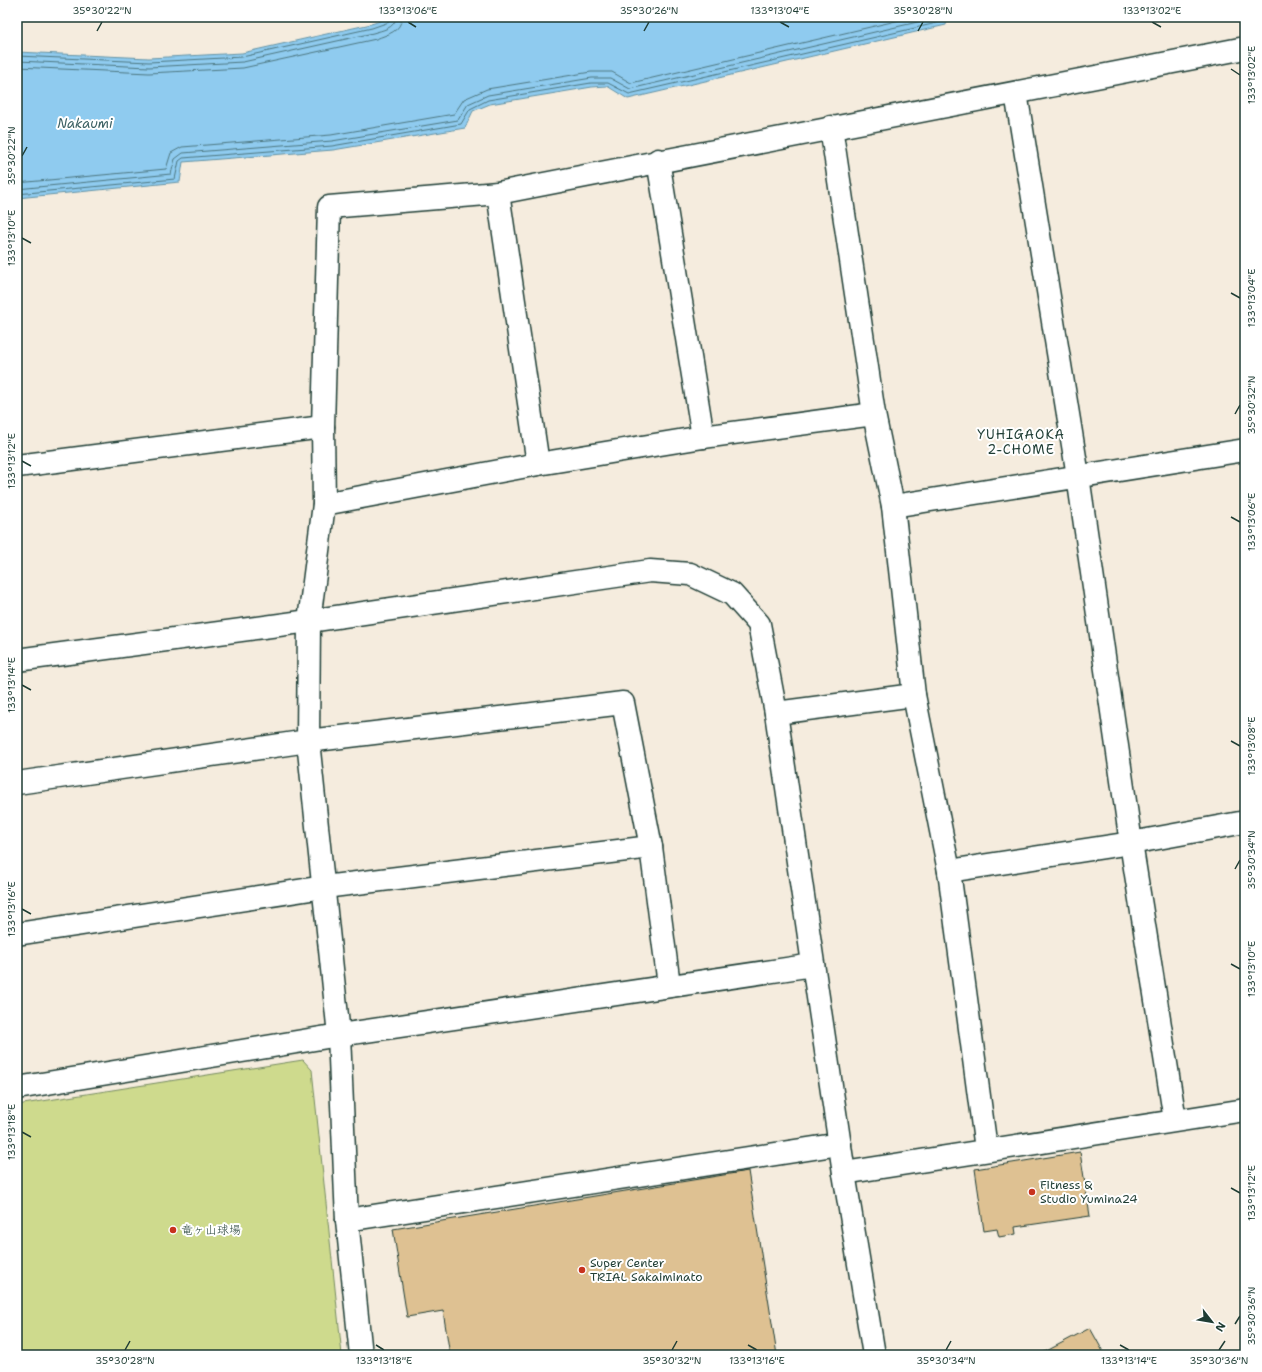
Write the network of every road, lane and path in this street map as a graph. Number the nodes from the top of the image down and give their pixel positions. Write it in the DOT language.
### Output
graph roads {
  1 [pos="1245,48"];
  2 [pos="1016,93"];
  3 [pos="832,127"];
  4 [pos="658,160"];
  5 [pos="498,193"];
  6 [pos="874,414"];
  7 [pos="323,427"];
  8 [pos="703,437"];
  9 [pos="1245,450"];
  10 [pos="538,464"];
  11 [pos="17,466"];
  12 [pos="1078,476"];
  13 [pos="324,504"];
  14 [pos="893,506"];
  15 [pos="309,621"];
  16 [pos="17,660"];
  17 [pos="914,695"];
  18 [pos="776,713"];
  19 [pos="308,741"];
  20 [pos="17,783"];
  21 [pos="1245,822"];
  22 [pos="1131,843"];
  23 [pos="651,847"];
  24 [pos="949,871"];
  25 [pos="324,887"];
  26 [pos="17,934"];
  27 [pos="813,965"];
  28 [pos="669,985"];
  29 [pos="339,1035"];
  30 [pos="17,1088"];
  31 [pos="1245,1110"];
  32 [pos="1175,1120"];
  33 [pos="840,1144"];
  34 [pos="986,1149"];
  35 [pos="844,1173"];
  36 [pos="347,1220"];
  37 [pos="362,1355"];
  38 [pos="874,1355"];
  1 -- 2 [label="street"];
  2 -- 3 [label="street"];
  2 -- 12 [label="street"];
  3 -- 4 [label="street"];
  3 -- 6 [label="street"];
  4 -- 5 [label="street"];
  4 -- 8 [label="street"];
  5 -- 7 [label="street"];
  5 -- 10 [label="street"];
  6 -- 8 [label="street"];
  6 -- 14 [label="street"];
  7 -- 11 [label="street"];
  7 -- 13 [label="street"];
  8 -- 10 [label="street"];
  9 -- 12 [label="street"];
  10 -- 13 [label="street"];
  12 -- 14 [label="street"];
  12 -- 22 [label="street"];
  13 -- 15 [label="street"];
  14 -- 17 [label="street"];
  15 -- 16 [label="street"];
  15 -- 18 [label="street"];
  15 -- 19 [label="street"];
  17 -- 18 [label="street"];
  17 -- 24 [label="street"];
  18 -- 27 [label="street"];
  19 -- 20 [label="street"];
  19 -- 23 [label="street"];
  19 -- 25 [label="street"];
  21 -- 22 [label="street"];
  22 -- 24 [label="street"];
  22 -- 32 [label="street"];
  23 -- 25 [label="street"];
  23 -- 28 [label="street"];
  24 -- 34 [label="street"];
  25 -- 26 [label="street"];
  25 -- 29 [label="street"];
  27 -- 28 [label="street"];
  27 -- 33 [label="street"];
  28 -- 29 [label="street"];
  29 -- 30 [label="street"];
  29 -- 36 [label="street"];
  31 -- 32 [label="street"];
  32 -- 34 [label="street"];
  33 -- 35 [label="street"];
  33 -- 36 [label="street"];
  34 -- 35 [label="street"];
  35 -- 38 [label="street"];
  36 -- 37 [label="street"];
}
